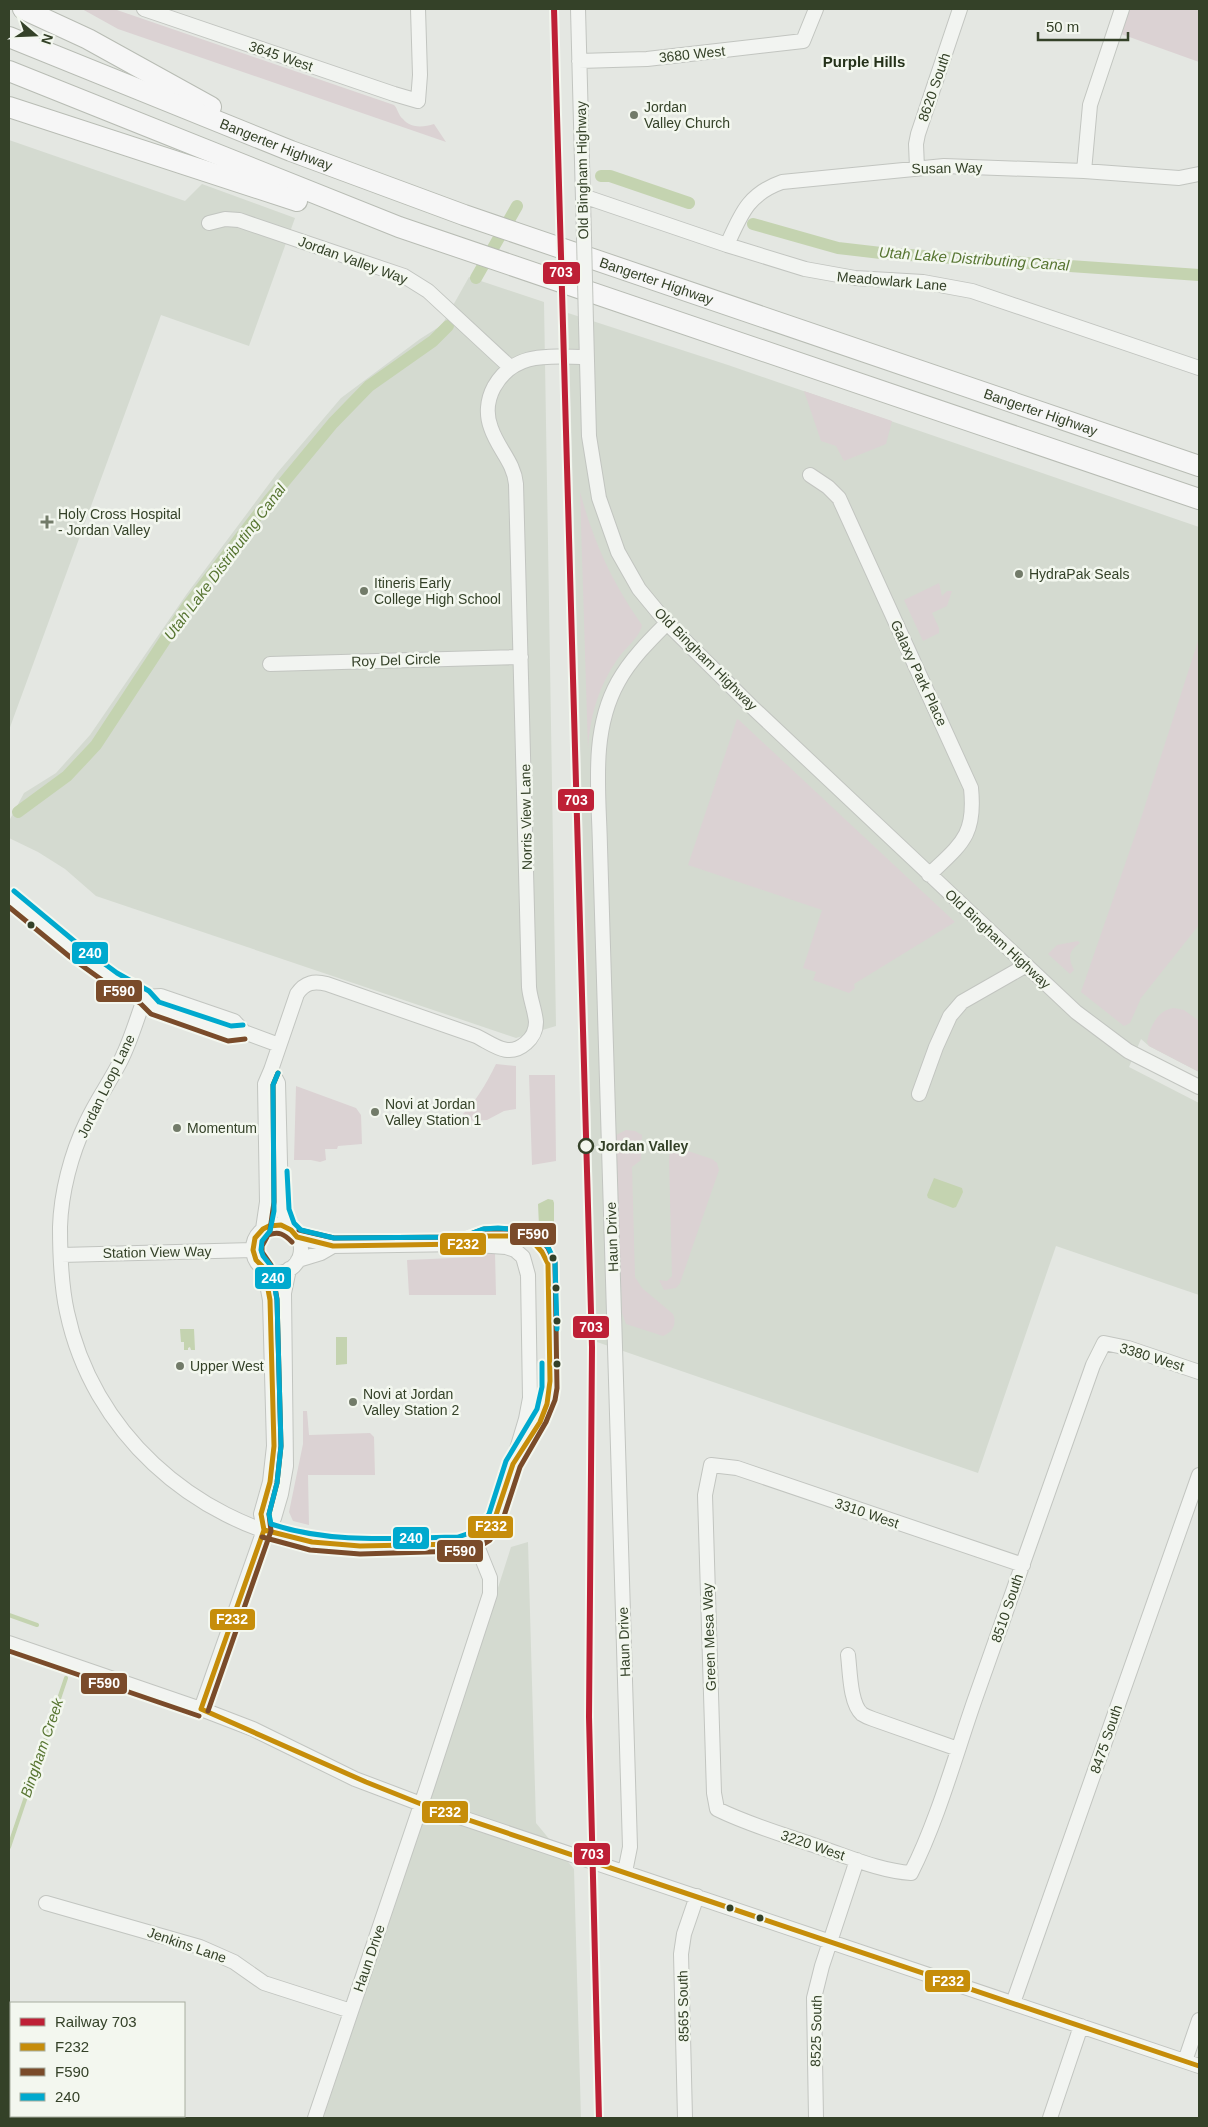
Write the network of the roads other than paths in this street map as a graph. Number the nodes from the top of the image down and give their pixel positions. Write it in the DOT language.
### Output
graph roads {
  1 [pos="23,9"];
  2 [pos="144,9"];
  3 [pos="418,9"];
  4 [pos="578,9"];
  5 [pos="816,9"];
  6 [pos="960,9"];
  7 [pos="1122,9"];
  8 [pos="9,37"];
  9 [pos="579,61"];
  10 [pos="9,71"];
  11 [pos="9,106"];
  12 [pos="291,151"];
  13 [pos="917,168"];
  14 [pos="1084,171"];
  15 [pos="1199,174"];
  16 [pos="583,196"];
  17 [pos="370,216"];
  18 [pos="209,223"];
  19 [pos="727,245"];
  20 [pos="587,357"];
  21 [pos="510,367"];
  22 [pos="1199,368"];
  23 [pos="1199,466"];
  24 [pos="810,474"];
  25 [pos="1199,499"];
  26 [pos="667,623"];
  27 [pos="521,657"];
  28 [pos="270,664"];
  29 [pos="929,875"];
  30 [pos="9,897"];
  31 [pos="1025,966"];
  32 [pos="145,997"];
  33 [pos="279,1045"];
  34 [pos="271,1070"];
  35 [pos="1199,1087"];
  36 [pos="919,1094"];
  37 [pos="263,1230"];
  38 [pos="292,1232"];
  39 [pos="332,1246"];
  40 [pos="253,1250"];
  41 [pos="61,1255"];
  42 [pos="293,1265"];
  43 [pos="264,1268"];
  44 [pos="1104,1343"];
  45 [pos="1199,1372"];
  46 [pos="711,1465"];
  47 [pos="1199,1475"];
  48 [pos="264,1530"];
  49 [pos="475,1541"];
  50 [pos="1022,1565"];
  51 [pos="9,1643"];
  52 [pos="848,1655"];
  53 [pos="201,1709"];
  54 [pos="958,1749"];
  55 [pos="421,1804"];
  56 [pos="717,1809"];
  57 [pos="857,1860"];
  58 [pos="625,1872"];
  59 [pos="912,1873"];
  60 [pos="697,1896"];
  61 [pos="46,1903"];
  62 [pos="830,1941"];
  63 [pos="1013,2003"];
  64 [pos="351,2011"];
  65 [pos="1199,2020"];
  66 [pos="1081,2026"];
  67 [pos="1185,2061"];
  68 [pos="1199,2066"];
  69 [pos="315,2118"];
  70 [pos="685,2118"];
  71 [pos="816,2118"];
  72 [pos="1050,2118"];
  1 -- 12 [label="highway"];
  2 -- 3 [label="street, 3645 West"];
  4 -- 9 [label="street, Old Bingham Highway"];
  5 -- 9 [label="street, 3680 West"];
  6 -- 13 [label="street, 8620 South"];
  7 -- 14 [label="street"];
  8 -- 12 [label="highway, Bangerter Highway"];
  9 -- 16 [label="street, Old Bingham Highway"];
  10 -- 17 [label="highway"];
  11 -- 17 [label="highway"];
  12 -- 23 [label="highway, Bangerter Highway"];
  13 -- 14 [label="street, Susan Way"];
  13 -- 19 [label="street, Susan Way"];
  14 -- 15 [label="street, Susan Way"];
  16 -- 19 [label="street, Meadowlark Lane"];
  16 -- 20 [label="street, Old Bingham Highway, bridge"];
  17 -- 25 [label="highway"];
  18 -- 21 [label="street, Jordan Valley Way"];
  19 -- 22 [label="street, Meadowlark Lane"];
  20 -- 21 [label="street"];
  20 -- 26 [label="street, Old Bingham Highway"];
  21 -- 27 [label="street, Norris View Lane"];
  24 -- 29 [label="street, Galaxy Park Place"];
  26 -- 29 [label="street, Old Bingham Highway"];
  26 -- 58 [label="street, Haun Drive"];
  27 -- 28 [label="street, Roy Del Circle"];
  27 -- 33 [label="street, Norris View Lane"];
  29 -- 31 [label="street, Old Bingham Highway"];
  30 -- 32 [label="street"];
  31 -- 35 [label="street, Old Bingham Highway"];
  31 -- 36 [label="street"];
  32 -- 33 [label="street"];
  32 -- 41 [label="street, Jordan Loop Lane"];
  33 -- 34 [label="street"];
  34 -- 37 [label="street"];
  34 -- 38 [label="street"];
  37 -- 38 [label="street"];
  37 -- 40 [label="street"];
  38 -- 39 [label="street"];
  38 -- 42 [label="street"];
  39 -- 42 [label="street"];
  39 -- 49 [label="street"];
  40 -- 41 [label="street, Station View Way"];
  40 -- 43 [label="street"];
  41 -- 48 [label="street, Jordan Loop Lane"];
  42 -- 43 [label="street"];
  42 -- 48 [label="street"];
  43 -- 48 [label="street"];
  44 -- 45 [label="street, 3380 West"];
  44 -- 50 [label="street, 8510 South"];
  46 -- 50 [label="street, 3310 West"];
  46 -- 56 [label="street, Green Mesa Way"];
  47 -- 63 [label="street, 8475 South"];
  48 -- 49 [label="street, Jordan Loop Lane"];
  48 -- 53 [label="street"];
  49 -- 55 [label="street, Haun Drive"];
  50 -- 54 [label="street, 8510 South"];
  51 -- 53 [label="street"];
  52 -- 54 [label="street"];
  53 -- 55 [label="street"];
  54 -- 59 [label="street, 8510 South"];
  55 -- 58 [label="street"];
  55 -- 64 [label="street, Haun Drive"];
  56 -- 57 [label="street, 3220 West"];
  57 -- 59 [label="street, 3220 West"];
  57 -- 62 [label="street, 8525 South"];
  58 -- 60 [label="street"];
  60 -- 62 [label="street"];
  60 -- 70 [label="street, 8565 South"];
  61 -- 64 [label="street, Jenkins Lane"];
  62 -- 63 [label="street"];
  62 -- 71 [label="street, 8525 South"];
  63 -- 66 [label="street"];
  64 -- 69 [label="street, Haun Drive"];
  65 -- 67 [label="street"];
  66 -- 67 [label="street"];
  66 -- 72 [label="street"];
  67 -- 68 [label="street"];
}
